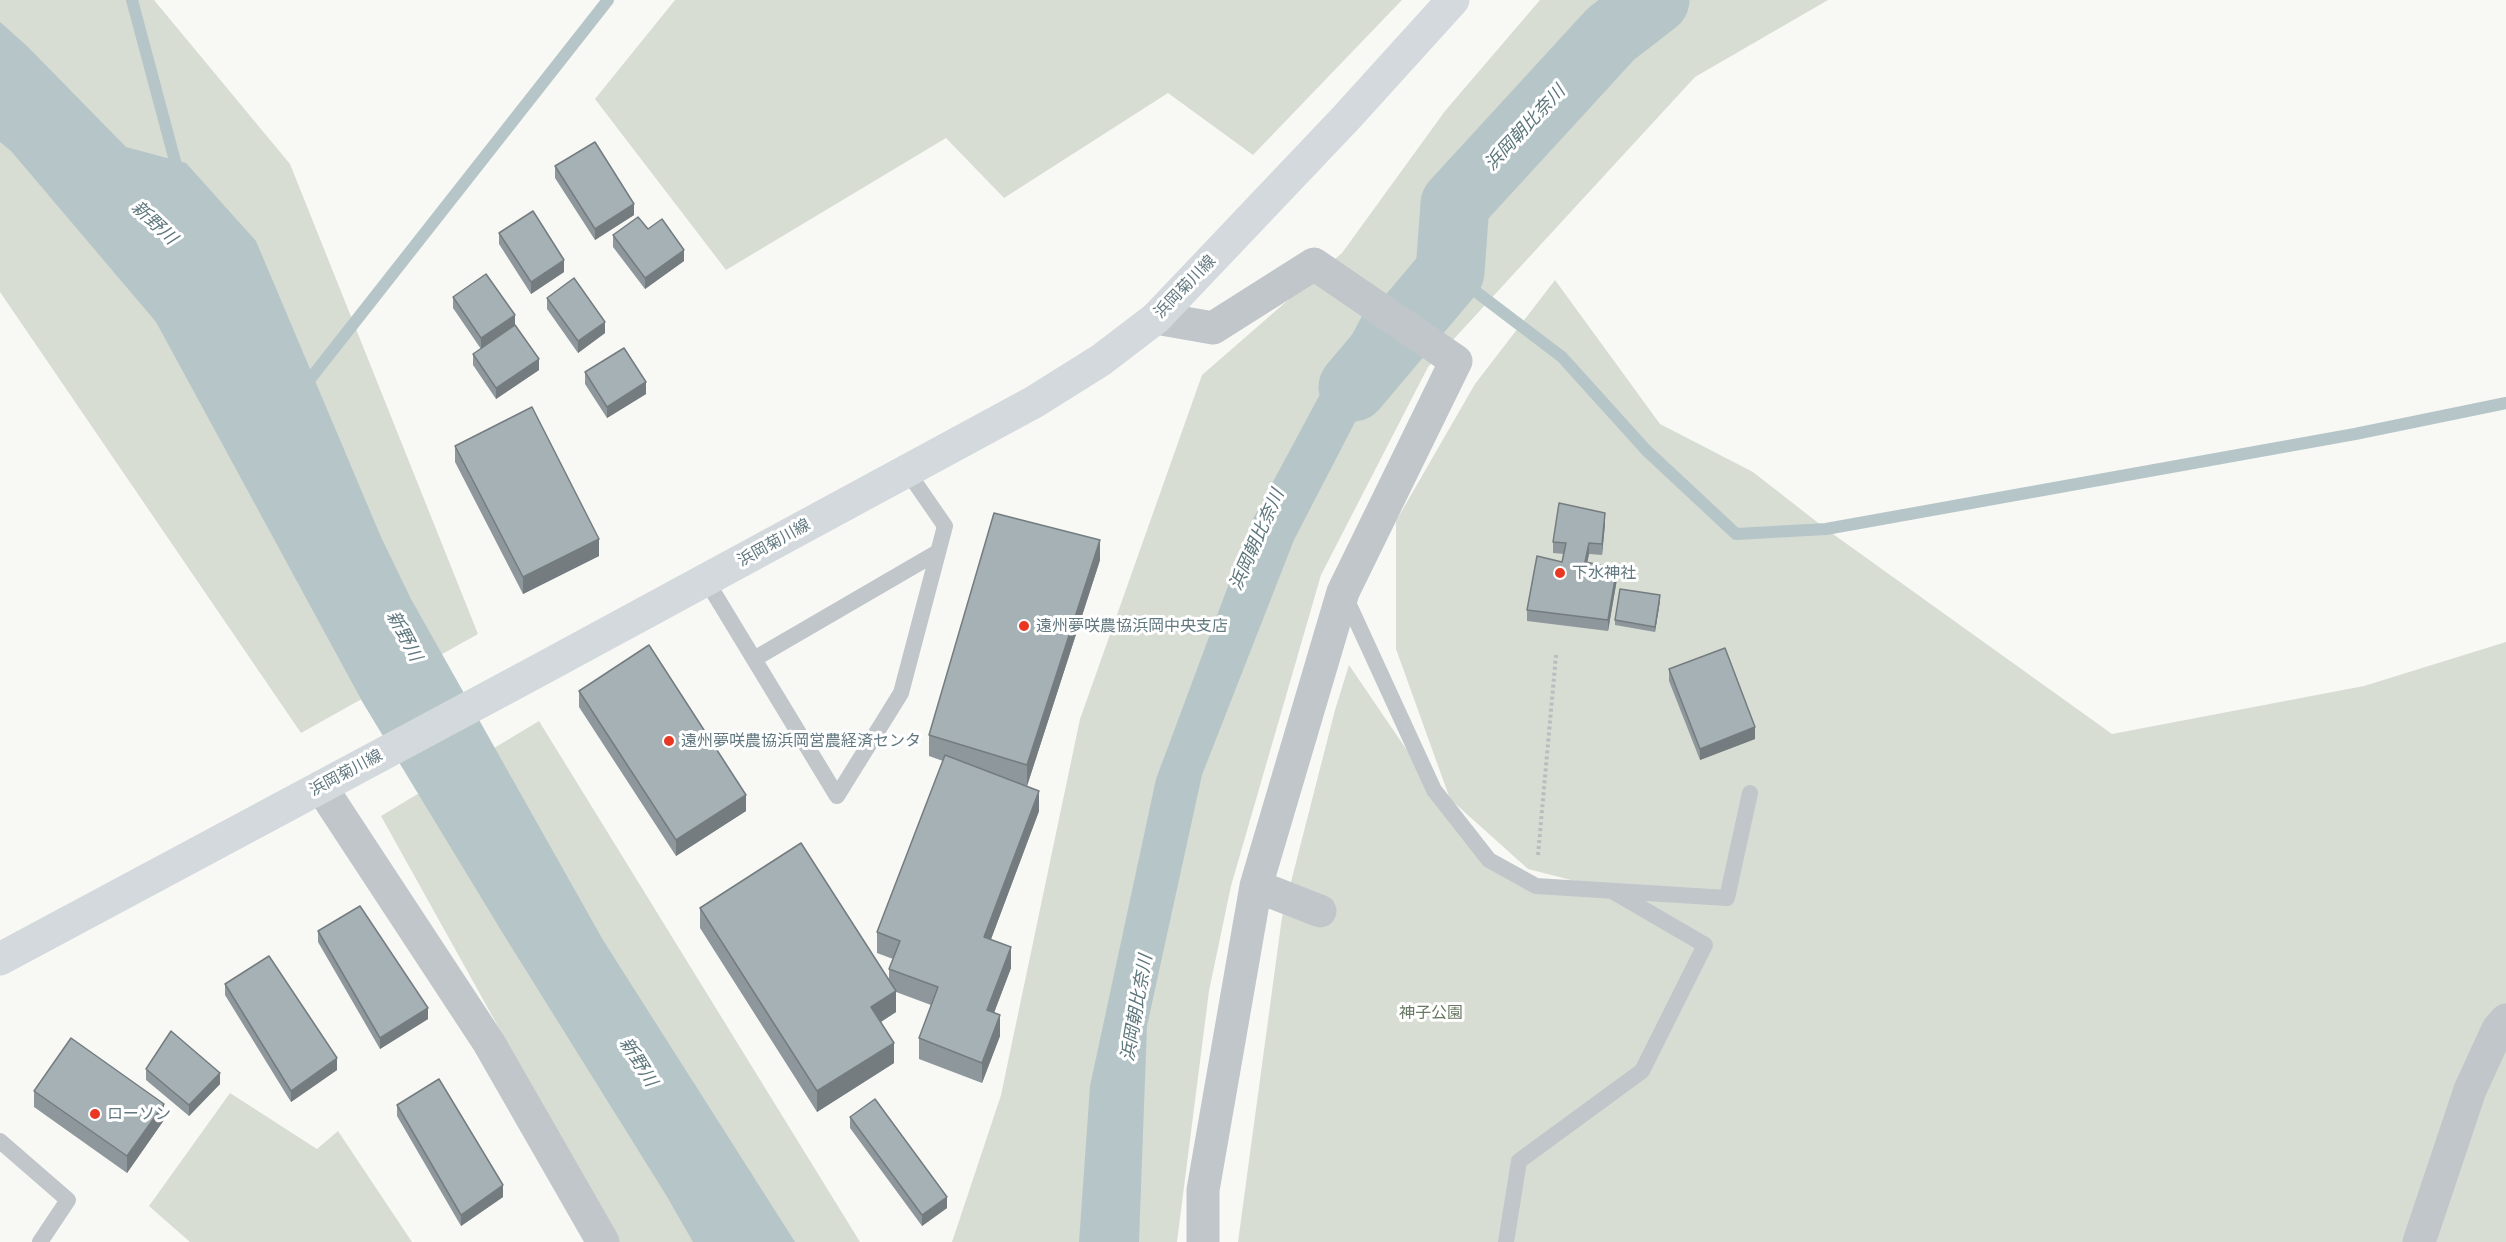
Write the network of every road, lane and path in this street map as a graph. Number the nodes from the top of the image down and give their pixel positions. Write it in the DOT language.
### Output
graph roads {
  1 [pos="1453,0"];
  2 [pos="1156,318"];
  3 [pos="907,471"];
  4 [pos="938,552"];
  5 [pos="706,580"];
  6 [pos="1343,592"];
  7 [pos="1556,656"];
  8 [pos="754,658"];
  9 [pos="328,783"];
  10 [pos="1750,793"];
  11 [pos="1536,885"];
  12 [pos="1257,886"];
  13 [pos="1611,890"];
  14 [pos="1320,911"];
  15 [pos="0,959"];
  16 [pos="2506,1020"];
  17 [pos="0,1141"];
  18 [pos="39,1242"];
  19 [pos="603,1242"];
  20 [pos="1203,1242"];
  21 [pos="1506,1242"];
  22 [pos="2419,1242"];
  1 -- 2 [label="main road, 浜岡菊川線"];
  2 -- 3 [label="main road, 浜岡菊川線"];
  2 -- 6 [label="street"];
  3 -- 4 [label="lane"];
  3 -- 5 [label="main road, 浜岡菊川線"];
  4 -- 8 [label="lane"];
  4 -- 8 [label="lane"];
  5 -- 8 [label="lane"];
  5 -- 9 [label="main road, 浜岡菊川線"];
  6 -- 11 [label="lane"];
  6 -- 12 [label="street"];
  7 -- 11 [label="path"];
  9 -- 15 [label="main road, 浜岡菊川線"];
  9 -- 19 [label="street"];
  10 -- 13 [label="lane"];
  11 -- 13 [label="lane"];
  12 -- 14 [label="street"];
  12 -- 20 [label="street"];
  13 -- 21 [label="lane"];
  16 -- 22 [label="street"];
  17 -- 18 [label="lane"];
}
